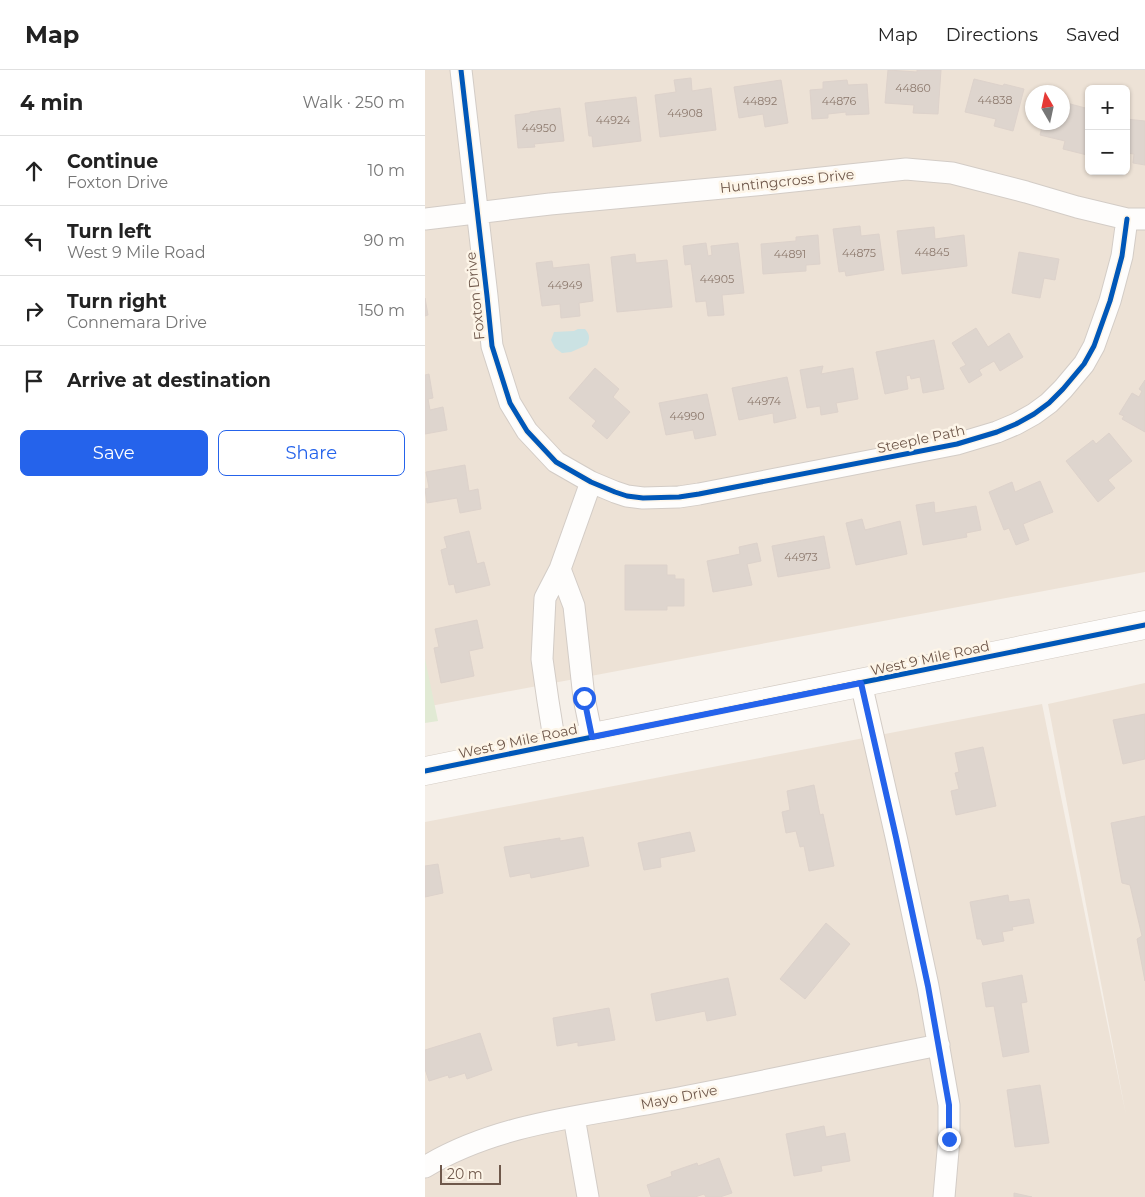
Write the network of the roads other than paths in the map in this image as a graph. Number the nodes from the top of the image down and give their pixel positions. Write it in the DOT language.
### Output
graph roads {
  1 [pos="461,70"];
  2 [pos="477,213"];
  3 [pos="425,219"];
  4 [pos="1136,219"];
  5 [pos="591,482"];
  6 [pos="561,569"];
  7 [pos="1145,626"];
  8 [pos="861,683"];
  9 [pos="592,737"];
  10 [pos="555,745"];
  11 [pos="425,771"];
  12 [pos="939,1045"];
  13 [pos="574,1117"];
  14 [pos="425,1167"];
  15 [pos="588,1197"];
  16 [pos="944,1197"];
  1 -- 2 [label="street, Foxton Drive"];
  2 -- 3 [label="street, Huntingcross Drive"];
  2 -- 4 [label="street, Huntingcross Drive"];
  2 -- 5 [label="street, Foxton Drive"];
  4 -- 5 [label="street, Steeple Path"];
  5 -- 6 [label="street"];
  6 -- 9 [label="street"];
  6 -- 10 [label="street"];
  7 -- 8 [label="street, West 9 Mile Road"];
  8 -- 9 [label="street, West 9 Mile Road"];
  8 -- 12 [label="street"];
  9 -- 10 [label="street, West 9 Mile Road"];
  10 -- 11 [label="street, West 9 Mile Road"];
  12 -- 13 [label="street, Mayo Drive"];
  12 -- 16 [label="street"];
  13 -- 14 [label="street, Mayo Drive"];
  13 -- 15 [label="street"];
}
